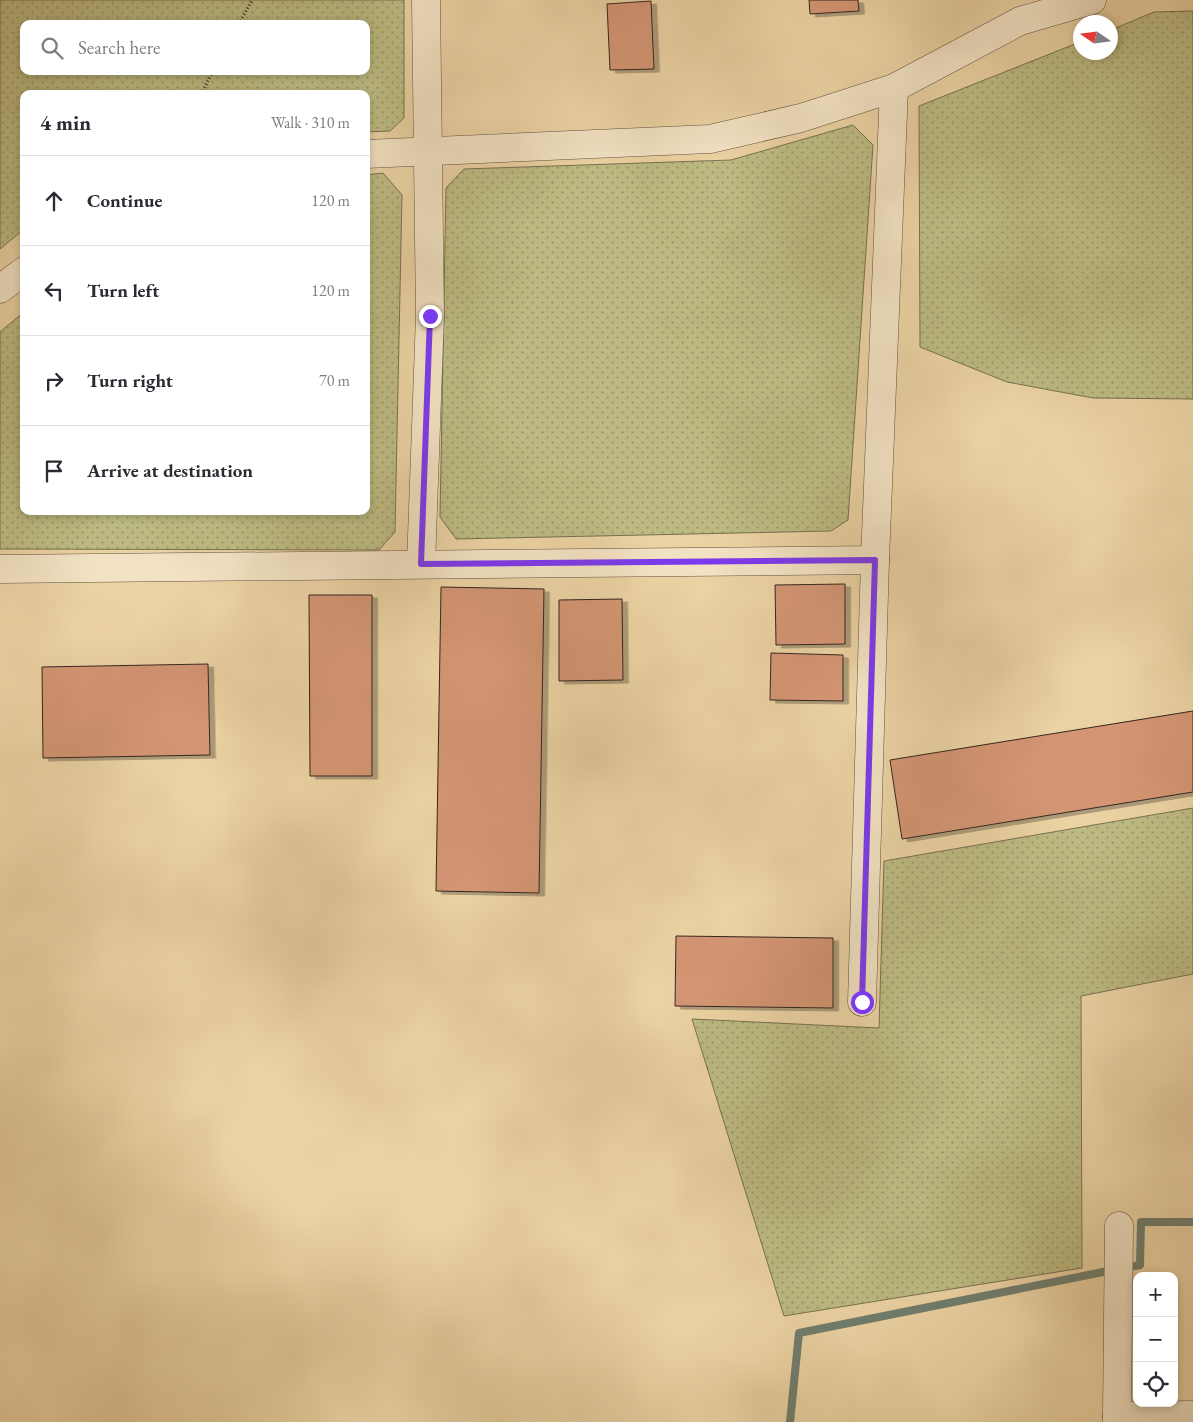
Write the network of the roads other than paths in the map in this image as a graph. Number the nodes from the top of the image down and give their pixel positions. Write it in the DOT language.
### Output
graph roads {
  1 [pos="426,0"];
  2 [pos="1092,0"];
  3 [pos="894,88"];
  4 [pos="427,151"];
  5 [pos="370,154"];
  6 [pos="20,274"];
  7 [pos="0,289"];
  8 [pos="875,560"];
  9 [pos="421,564"];
  10 [pos="0,569"];
  11 [pos="862,1002"];
  12 [pos="1119,1226"];
  13 [pos="1193,1415"];
  14 [pos="1117,1419"];
  1 -- 4 [label="street"];
  2 -- 3 [label="street"];
  3 -- 4 [label="street"];
  3 -- 8 [label="street"];
  4 -- 5 [label="street"];
  4 -- 9 [label="street"];
  6 -- 7 [label="street"];
  8 -- 9 [label="street"];
  8 -- 11 [label="street"];
  9 -- 10 [label="street"];
  12 -- 14 [label="street"];
  13 -- 14 [label="street"];
}
